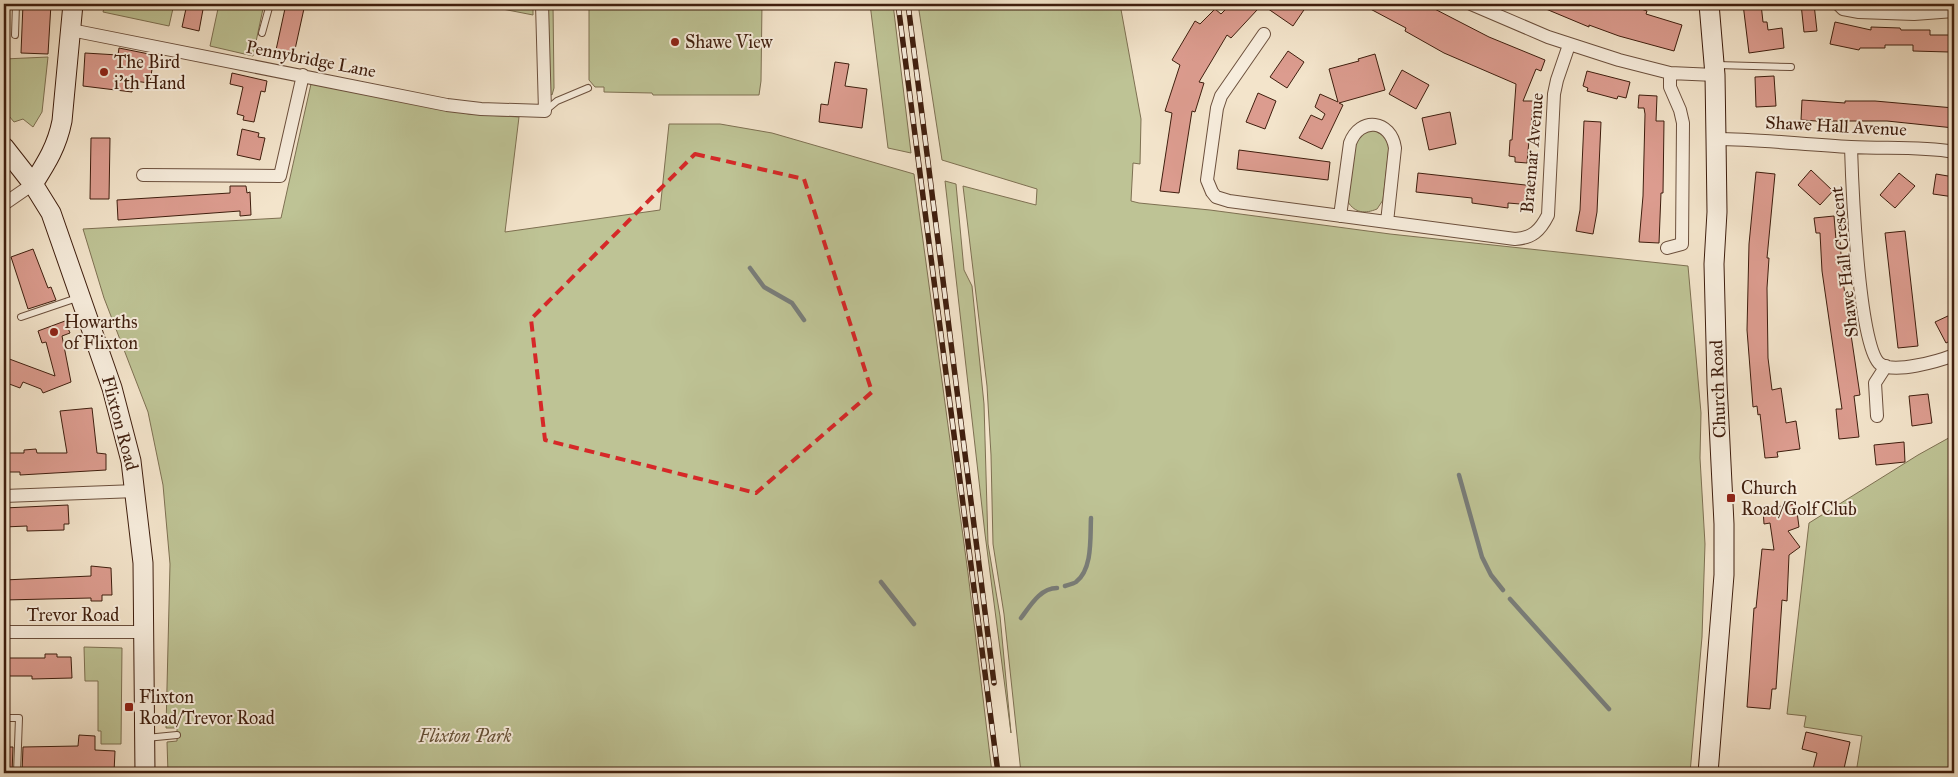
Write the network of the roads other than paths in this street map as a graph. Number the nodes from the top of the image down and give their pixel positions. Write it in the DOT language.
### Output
graph roads {
  1 [pos="16,4"];
  2 [pos="73,4"];
  3 [pos="270,4"];
  4 [pos="542,4"];
  5 [pos="1470,4"];
  6 [pos="1709,4"];
  7 [pos="1838,4"];
  8 [pos="1954,10"];
  9 [pos="71,30"];
  10 [pos="262,33"];
  11 [pos="1264,34"];
  12 [pos="15,35"];
  13 [pos="1569,45"];
  14 [pos="1791,67"];
  15 [pos="1714,70"];
  16 [pos="1670,73"];
  17 [pos="303,76"];
  18 [pos="588,88"];
  19 [pos="546,111"];
  20 [pos="1716,139"];
  21 [pos="1851,147"];
  22 [pos="4,148"];
  23 [pos="1954,152"];
  24 [pos="143,175"];
  25 [pos="33,184"];
  26 [pos="4,204"];
  27 [pos="1340,216"];
  28 [pos="1387,222"];
  29 [pos="1666,248"];
  30 [pos="81,297"];
  31 [pos="21,317"];
  32 [pos="1954,355"];
  33 [pos="1886,366"];
  34 [pos="1877,416"];
  35 [pos="136,491"];
  36 [pos="4,496"];
  37 [pos="4,632"];
  38 [pos="143,632"];
  39 [pos="4,718"];
  40 [pos="177,735"];
  41 [pos="144,738"];
  42 [pos="17,773"];
  43 [pos="144,773"];
  44 [pos="1708,773"];
  1 -- 12 [label="lane"];
  2 -- 9 [label="main road"];
  3 -- 10 [label="lane"];
  4 -- 19 [label="street"];
  5 -- 13 [label="street"];
  6 -- 15 [label="main road, Church Road"];
  7 -- 8 [label="street"];
  9 -- 17 [label="street, Pennybridge Lane"];
  9 -- 25 [label="main road"];
  11 -- 27 [label="street, Braemar Avenue"];
  13 -- 16 [label="street"];
  13 -- 28 [label="street, Braemar Avenue"];
  14 -- 15 [label="lane"];
  15 -- 16 [label="street"];
  15 -- 20 [label="main road, Church Road"];
  16 -- 29 [label="street"];
  17 -- 19 [label="street, Pennybridge Lane"];
  17 -- 24 [label="street"];
  18 -- 19 [label="lane"];
  20 -- 21 [label="street, Shawe Hall Avenue"];
  20 -- 44 [label="main road, Church Road"];
  21 -- 23 [label="street, Shawe Hall Avenue"];
  21 -- 33 [label="street, Shawe Hall Crescent"];
  22 -- 25 [label="main road, Flixton Road"];
  25 -- 26 [label="street"];
  25 -- 30 [label="main road, Flixton Road"];
  27 -- 28 [label="street, Braemar Avenue"];
  27 -- 28 [label="street"];
  30 -- 31 [label="lane"];
  30 -- 35 [label="main road, Flixton Road"];
  32 -- 33 [label="street"];
  33 -- 34 [label="street"];
  35 -- 36 [label="street"];
  35 -- 38 [label="main road, Flixton Road"];
  37 -- 38 [label="street, Trevor Road"];
  38 -- 41 [label="main road, Flixton Road"];
  39 -- 42 [label="lane"];
  40 -- 41 [label="lane"];
  41 -- 43 [label="main road, Flixton Road"];
}
